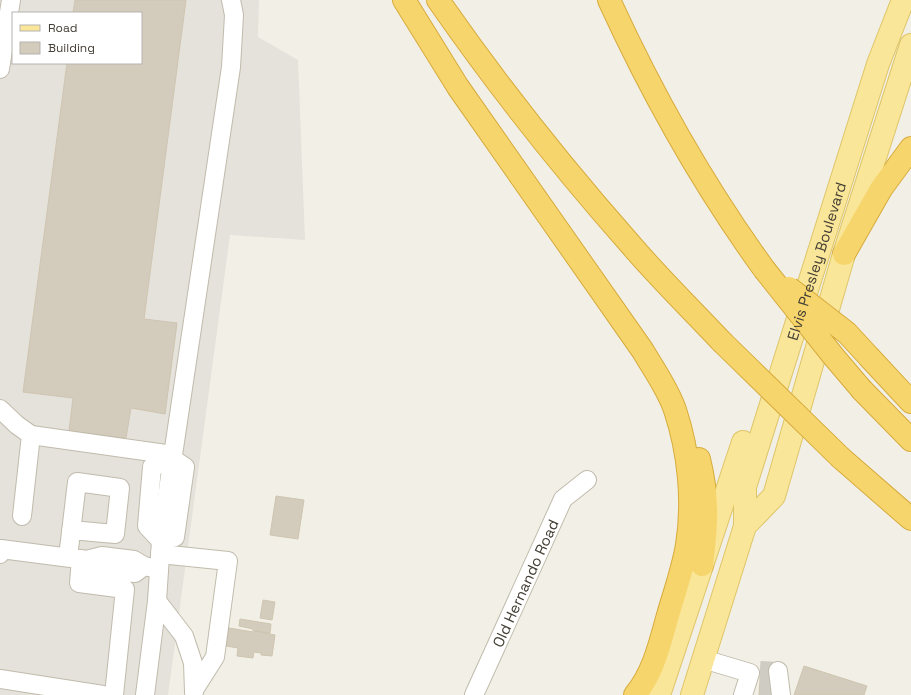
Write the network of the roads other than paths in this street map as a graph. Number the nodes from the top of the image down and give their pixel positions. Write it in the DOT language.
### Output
graph roads {
  1 [pos="11,0"];
  2 [pos="231,0"];
  3 [pos="404,0"];
  4 [pos="438,0"];
  5 [pos="609,0"];
  6 [pos="903,0"];
  7 [pos="911,45"];
  8 [pos="0,69"];
  9 [pos="911,148"];
  10 [pos="844,254"];
  11 [pos="764,268"];
  12 [pos="786,355"];
  13 [pos="911,402"];
  14 [pos="0,409"];
  15 [pos="675,410"];
  16 [pos="31,435"];
  17 [pos="911,440"];
  18 [pos="173,457"];
  19 [pos="587,480"];
  20 [pos="22,516"];
  21 [pos="911,520"];
  22 [pos="745,526"];
  23 [pos="71,530"];
  24 [pos="0,554"];
  25 [pos="156,557"];
  26 [pos="78,559"];
  27 [pos="702,565"];
  28 [pos="157,601"];
  29 [pos="703,659"];
  30 [pos="0,679"];
  31 [pos="194,693"];
  32 [pos="102,695"];
  33 [pos="114,695"];
  34 [pos="145,695"];
  35 [pos="474,695"];
  36 [pos="635,695"];
  37 [pos="658,695"];
  38 [pos="692,695"];
  39 [pos="743,695"];
  1 -- 8 [label="street"];
  2 -- 18 [label="street"];
  3 -- 15 [label="highway"];
  4 -- 21 [label="highway, bridge"];
  5 -- 11 [label="highway"];
  6 -- 12 [label="main road, Elvis Presley Boulevard"];
  7 -- 10 [label="main road, Elvis Presley Boulevard"];
  9 -- 10 [label="highway"];
  10 -- 22 [label="main road, Elvis Presley Boulevard"];
  11 -- 13 [label="highway, bridge"];
  11 -- 17 [label="highway, bridge"];
  12 -- 22 [label="main road, Elvis Presley Boulevard"];
  12 -- 27 [label="main road"];
  14 -- 16 [label="street"];
  15 -- 27 [label="highway"];
  15 -- 36 [label="highway"];
  16 -- 18 [label="street"];
  16 -- 20 [label="street"];
  18 -- 25 [label="street"];
  18 -- 25 [label="street"];
  19 -- 35 [label="street, Old Hernando Road"];
  22 -- 29 [label="main road, Elvis Presley Boulevard"];
  23 -- 26 [label="street"];
  24 -- 26 [label="street"];
  25 -- 26 [label="street"];
  25 -- 28 [label="street"];
  25 -- 31 [label="street"];
  26 -- 33 [label="street"];
  27 -- 37 [label="main road"];
  28 -- 31 [label="street"];
  28 -- 34 [label="street"];
  29 -- 38 [label="main road, Elvis Presley Boulevard"];
  29 -- 39 [label="street"];
  30 -- 32 [label="street"];
}
